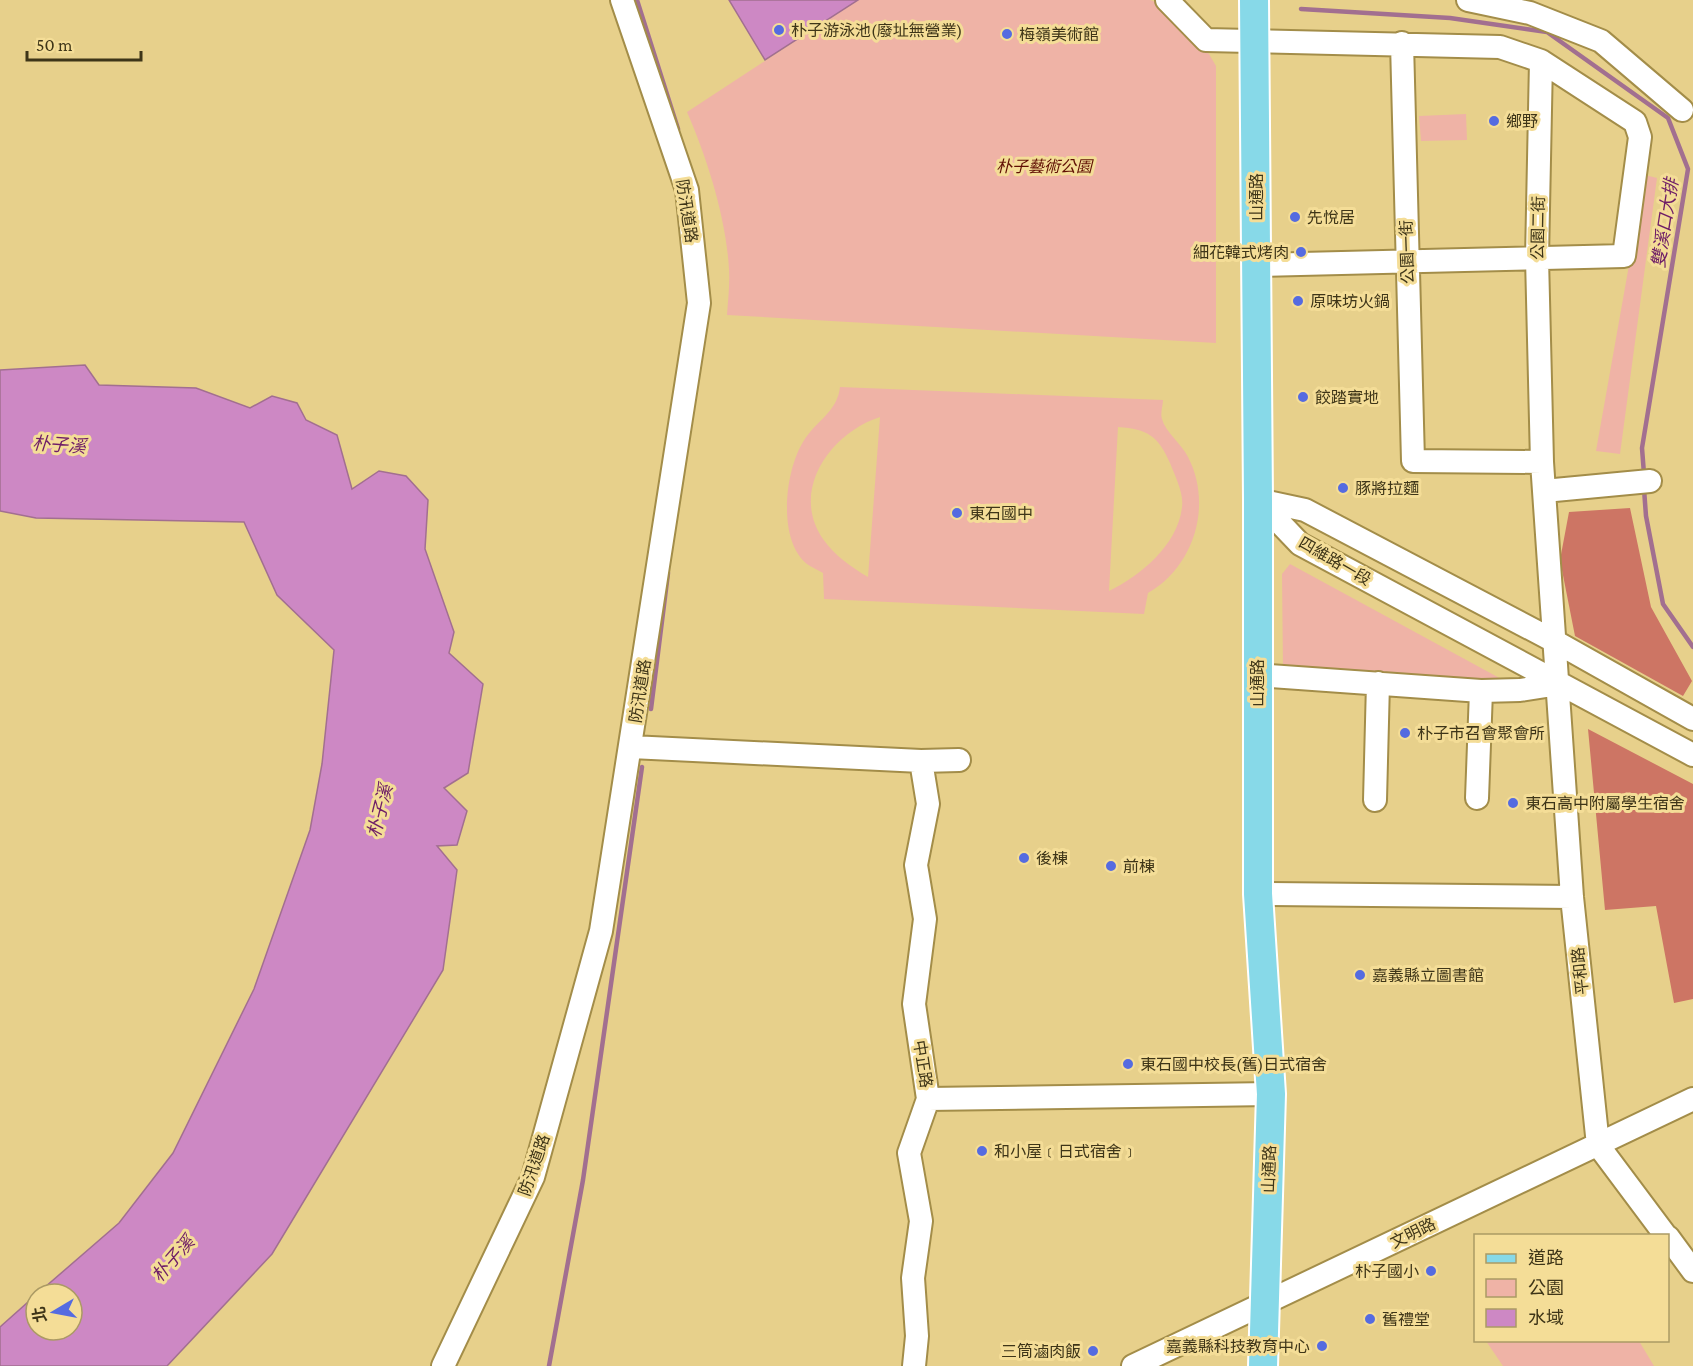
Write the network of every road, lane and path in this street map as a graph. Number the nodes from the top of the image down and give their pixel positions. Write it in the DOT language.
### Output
graph roads {
  1 [pos="622,0"];
  2 [pos="1167,0"];
  3 [pos="1254,0"];
  4 [pos="1468,0"];
  5 [pos="1254,41"];
  6 [pos="1402,43"];
  7 [pos="1541,61"];
  8 [pos="1682,110"];
  9 [pos="1537,258"];
  10 [pos="1407,261"];
  11 [pos="1256,265"];
  12 [pos="1542,462"];
  13 [pos="1650,481"];
  14 [pos="1544,491"];
  15 [pos="1258,500"];
  16 [pos="1556,642"];
  17 [pos="1257,675"];
  18 [pos="1378,682"];
  19 [pos="1559,684"];
  20 [pos="1481,691"];
  21 [pos="1693,719"];
  22 [pos="631,747"];
  23 [pos="1693,755"];
  24 [pos="959,760"];
  25 [pos="921,761"];
  26 [pos="1477,798"];
  27 [pos="1375,800"];
  28 [pos="1258,894"];
  29 [pos="1572,897"];
  30 [pos="1271,1094"];
  31 [pos="928,1099"];
  32 [pos="1693,1099"];
  33 [pos="1598,1145"];
  34 [pos="1665,1234"];
  35 [pos="1669,1239"];
  36 [pos="1693,1271"];
  37 [pos="1264,1305"];
  38 [pos="443,1366"];
  39 [pos="914,1366"];
  40 [pos="1133,1366"];
  41 [pos="1263,1366"];
  1 -- 22 [label="street, 防汛道路"];
  2 -- 5 [label="street"];
  3 -- 5 [label="main road, 山通路"];
  4 -- 8 [label="street"];
  5 -- 6 [label="street"];
  5 -- 11 [label="main road, 山通路"];
  6 -- 7 [label="street"];
  6 -- 10 [label="street, 公園一街"];
  7 -- 9 [label="street, 公園二街"];
  7 -- 9 [label="street"];
  9 -- 10 [label="street"];
  9 -- 12 [label="street, 公園二街"];
  10 -- 11 [label="street"];
  10 -- 12 [label="street, 公園一街"];
  11 -- 15 [label="main road, 山通路"];
  12 -- 14 [label="street, 公園二街"];
  13 -- 14 [label="street"];
  14 -- 16 [label="street, 公園二街"];
  15 -- 16 [label="street, 四維路一段"];
  15 -- 17 [label="main road, 山通路"];
  15 -- 19 [label="street, 四維路一段"];
  16 -- 19 [label="street, 公園二街"];
  16 -- 21 [label="street, 四維路一段"];
  17 -- 18 [label="street"];
  17 -- 28 [label="main road, 山通路"];
  18 -- 20 [label="street"];
  18 -- 27 [label="street"];
  19 -- 20 [label="street"];
  19 -- 23 [label="street, 四維路一段"];
  19 -- 29 [label="street, 平和路"];
  20 -- 26 [label="street"];
  22 -- 25 [label="street"];
  22 -- 38 [label="street, 防汛道路"];
  24 -- 25 [label="street"];
  25 -- 31 [label="street, 中正路"];
  28 -- 29 [label="street"];
  28 -- 30 [label="main road, 山通路"];
  29 -- 33 [label="street, 平和路"];
  30 -- 31 [label="street"];
  30 -- 37 [label="main road, 山通路"];
  31 -- 39 [label="street, 中正路"];
  32 -- 33 [label="street, 文明路"];
  33 -- 34 [label="street"];
  33 -- 37 [label="street, 文明路"];
  35 -- 36 [label="street"];
  37 -- 40 [label="street, 文明路"];
  37 -- 41 [label="main road, 山通路"];
}
